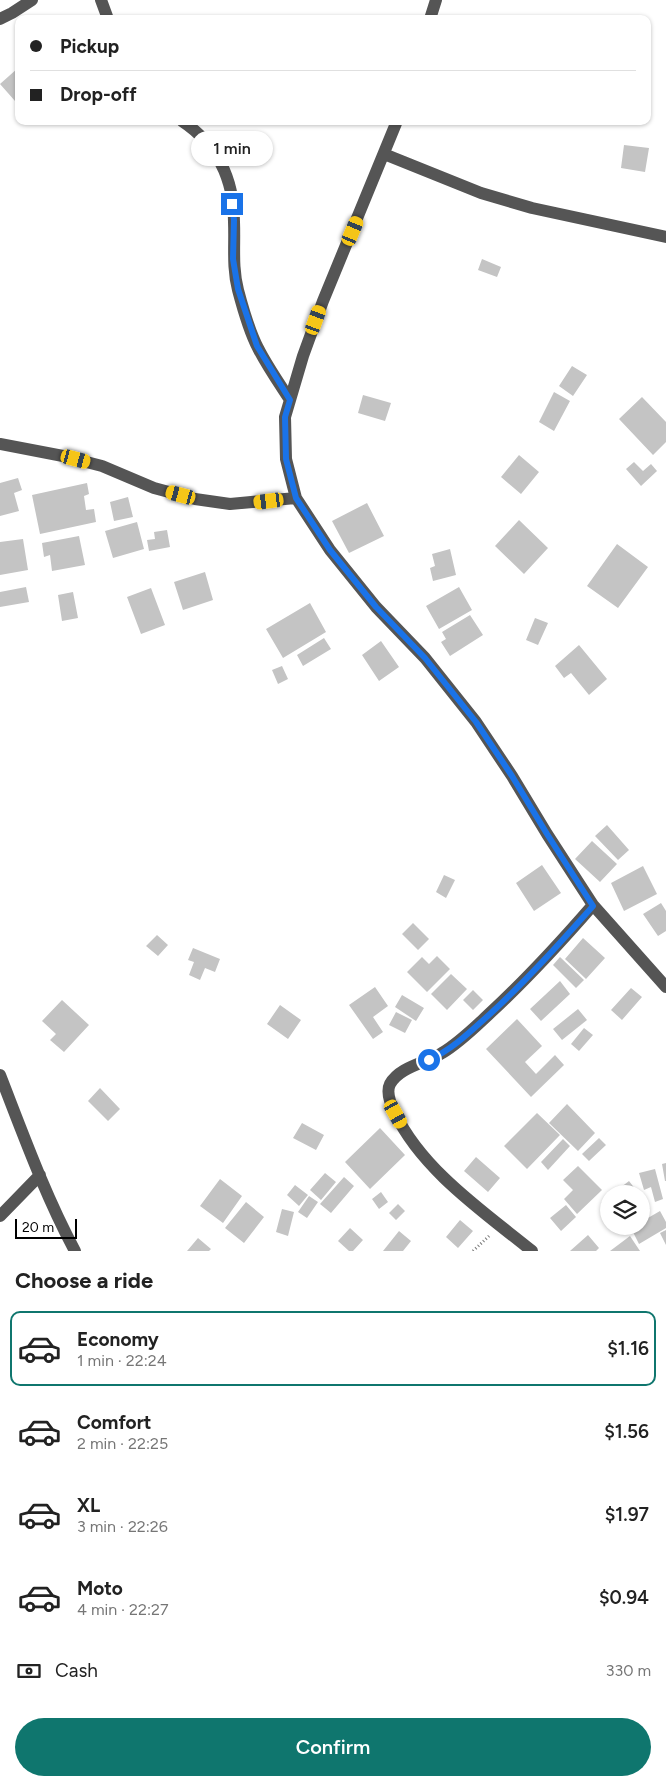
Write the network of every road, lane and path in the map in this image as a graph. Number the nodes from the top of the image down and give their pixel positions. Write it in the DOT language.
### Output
graph roads {
  1 [pos="32,0"];
  2 [pos="101,0"];
  3 [pos="436,0"];
  4 [pos="107,15"];
  5 [pos="431,15"];
  6 [pos="0,19"];
  7 [pos="188,125"];
  8 [pos="395,125"];
  9 [pos="384,154"];
  10 [pos="666,237"];
  11 [pos="290,400"];
  12 [pos="0,444"];
  13 [pos="296,498"];
  14 [pos="593,906"];
  15 [pos="666,987"];
  16 [pos="0,1075"];
  17 [pos="40,1175"];
  18 [pos="0,1216"];
  19 [pos="75,1251"];
  20 [pos="532,1251"];
  1 -- 6 [label="street"];
  2 -- 4 [label="street"];
  3 -- 5 [label="street"];
  7 -- 11 [label="street"];
  8 -- 9 [label="street"];
  9 -- 10 [label="street"];
  9 -- 11 [label="street"];
  11 -- 13 [label="street"];
  12 -- 13 [label="street"];
  13 -- 14 [label="street"];
  14 -- 15 [label="street"];
  14 -- 20 [label="street"];
  16 -- 17 [label="street"];
  17 -- 18 [label="street"];
  17 -- 19 [label="street"];
}
